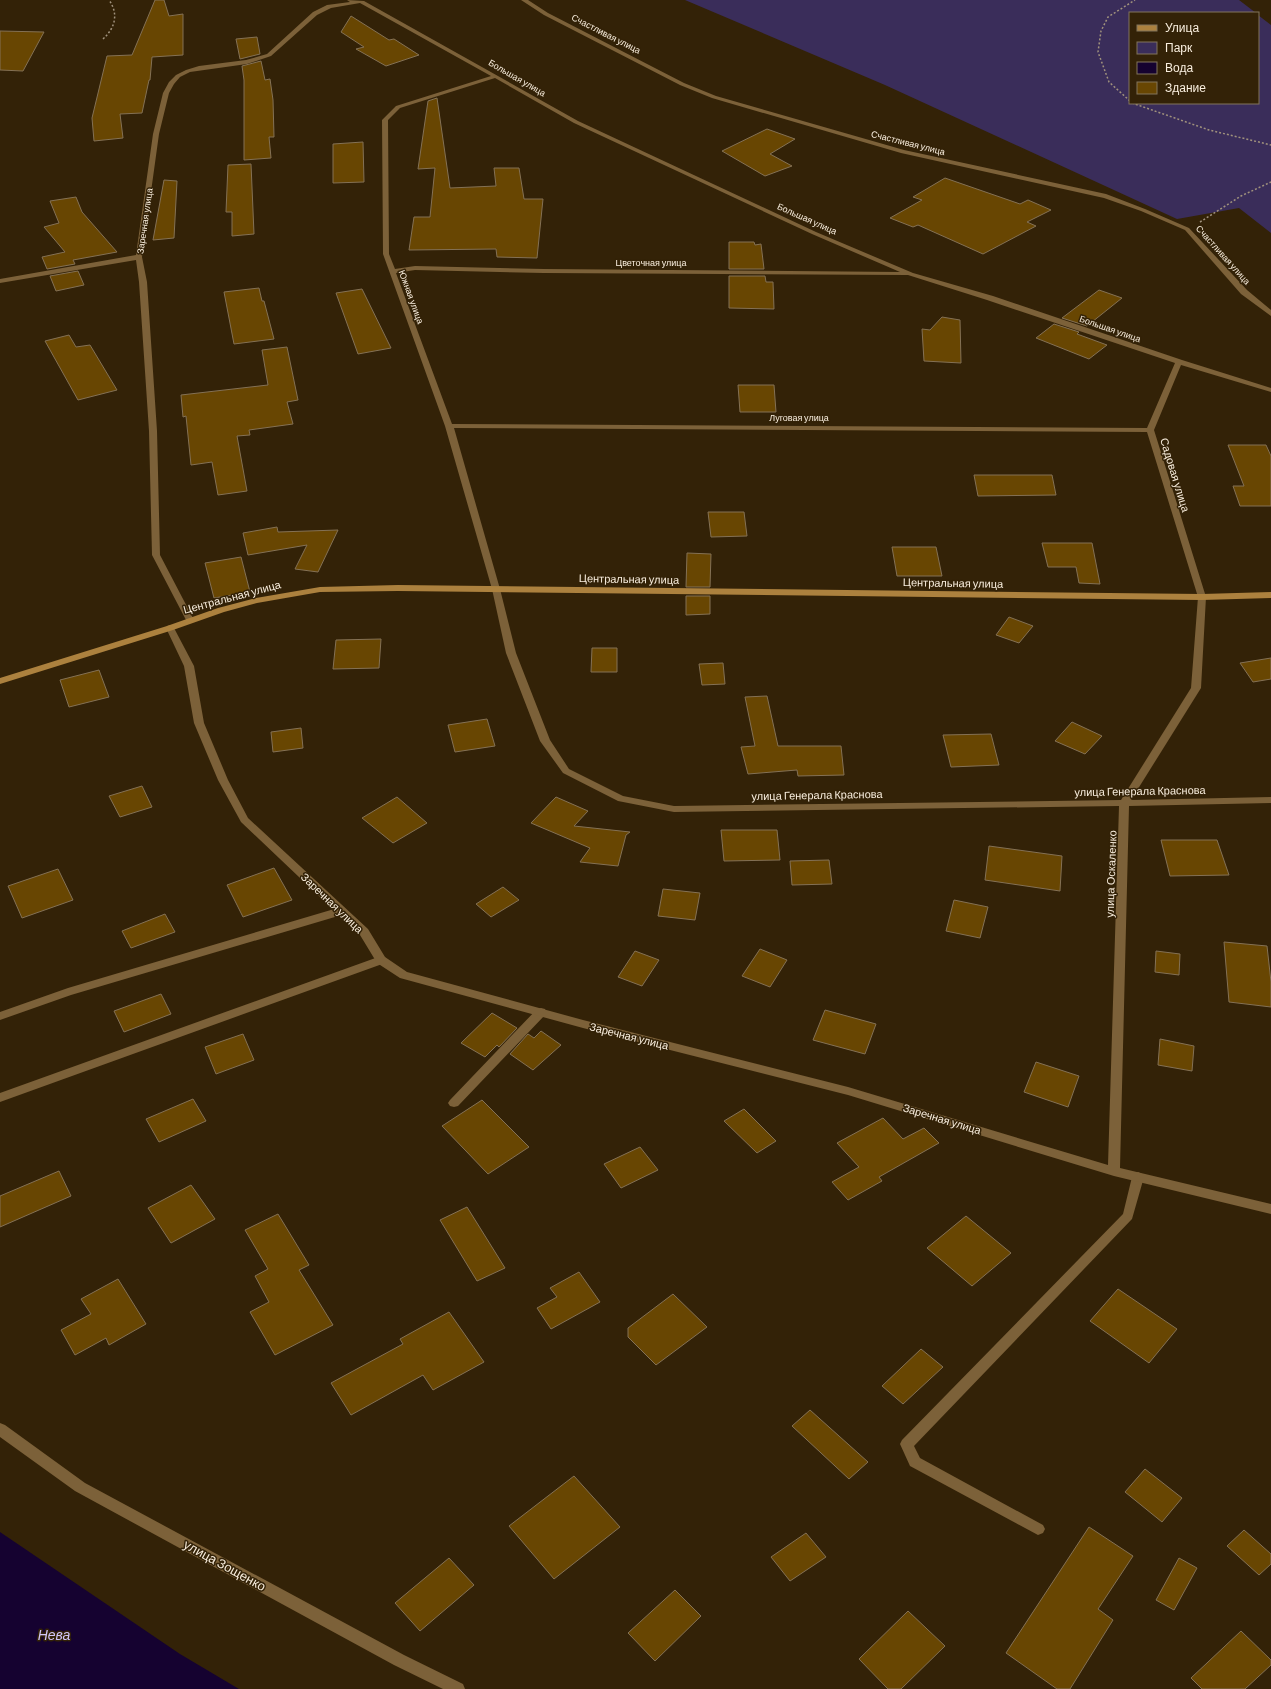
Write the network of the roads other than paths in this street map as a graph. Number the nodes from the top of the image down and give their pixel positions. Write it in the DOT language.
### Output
graph roads {
  1 [pos="350,0"];
  2 [pos="524,0"];
  3 [pos="363,1"];
  4 [pos="496,76"];
  5 [pos="139,257"];
  6 [pos="392,271"];
  7 [pos="911,274"];
  8 [pos="0,281"];
  9 [pos="1271,314"];
  10 [pos="1179,362"];
  11 [pos="1271,390"];
  12 [pos="449,426"];
  13 [pos="1150,430"];
  14 [pos="496,589"];
  15 [pos="1271,595"];
  16 [pos="1202,597"];
  17 [pos="190,620"];
  18 [pos="170,628"];
  19 [pos="0,681"];
  20 [pos="1271,800"];
  21 [pos="1124,804"];
  22 [pos="341,911"];
  23 [pos="381,960"];
  24 [pos="541,1012"];
  25 [pos="0,1016"];
  26 [pos="0,1098"];
  27 [pos="454,1103"];
  28 [pos="1114,1171"];
  29 [pos="1138,1177"];
  30 [pos="1271,1209"];
  31 [pos="0,1429"];
  32 [pos="1038,1529"];
  33 [pos="458,1689"];
  1 -- 3 [label="street, Большая улица"];
  2 -- 9 [label="street, Счастливая улица"];
  3 -- 4 [label="street, Большая улица"];
  3 -- 5 [label="street, Заречная улица"];
  4 -- 6 [label="street, Южная улица"];
  4 -- 7 [label="street, Большая улица"];
  5 -- 8 [label="street"];
  5 -- 17 [label="street, Заречная улица"];
  6 -- 7 [label="street, Цветочная улица"];
  6 -- 12 [label="street, Южная улица"];
  7 -- 10 [label="street, Большая улица"];
  10 -- 11 [label="street, Большая улица"];
  10 -- 13 [label="street, Садовая улица"];
  12 -- 13 [label="street, Луговая улица"];
  12 -- 14 [label="street, Южная улица"];
  13 -- 16 [label="street, Садовая улица"];
  14 -- 16 [label="street, Центральная улица"];
  14 -- 17 [label="street, Центральная улица"];
  14 -- 21 [label="street, улица Генерала Краснова"];
  15 -- 16 [label="street, Центральная улица"];
  16 -- 21 [label="street"];
  17 -- 18 [label="street, Центральная улица"];
  18 -- 19 [label="street, Центральная улица"];
  18 -- 22 [label="street, Заречная улица"];
  20 -- 21 [label="street, улица Генерала Краснова"];
  21 -- 28 [label="street, улица Оскаленко"];
  22 -- 23 [label="street, Заречная улица"];
  22 -- 25 [label="street"];
  23 -- 24 [label="street, Заречная улица"];
  23 -- 26 [label="street"];
  24 -- 27 [label="street"];
  24 -- 28 [label="street, Заречная улица"];
  28 -- 29 [label="street, Заречная улица"];
  29 -- 30 [label="street, Заречная улица"];
  29 -- 32 [label="street"];
  31 -- 33 [label="street, улица Зощенко"];
}
